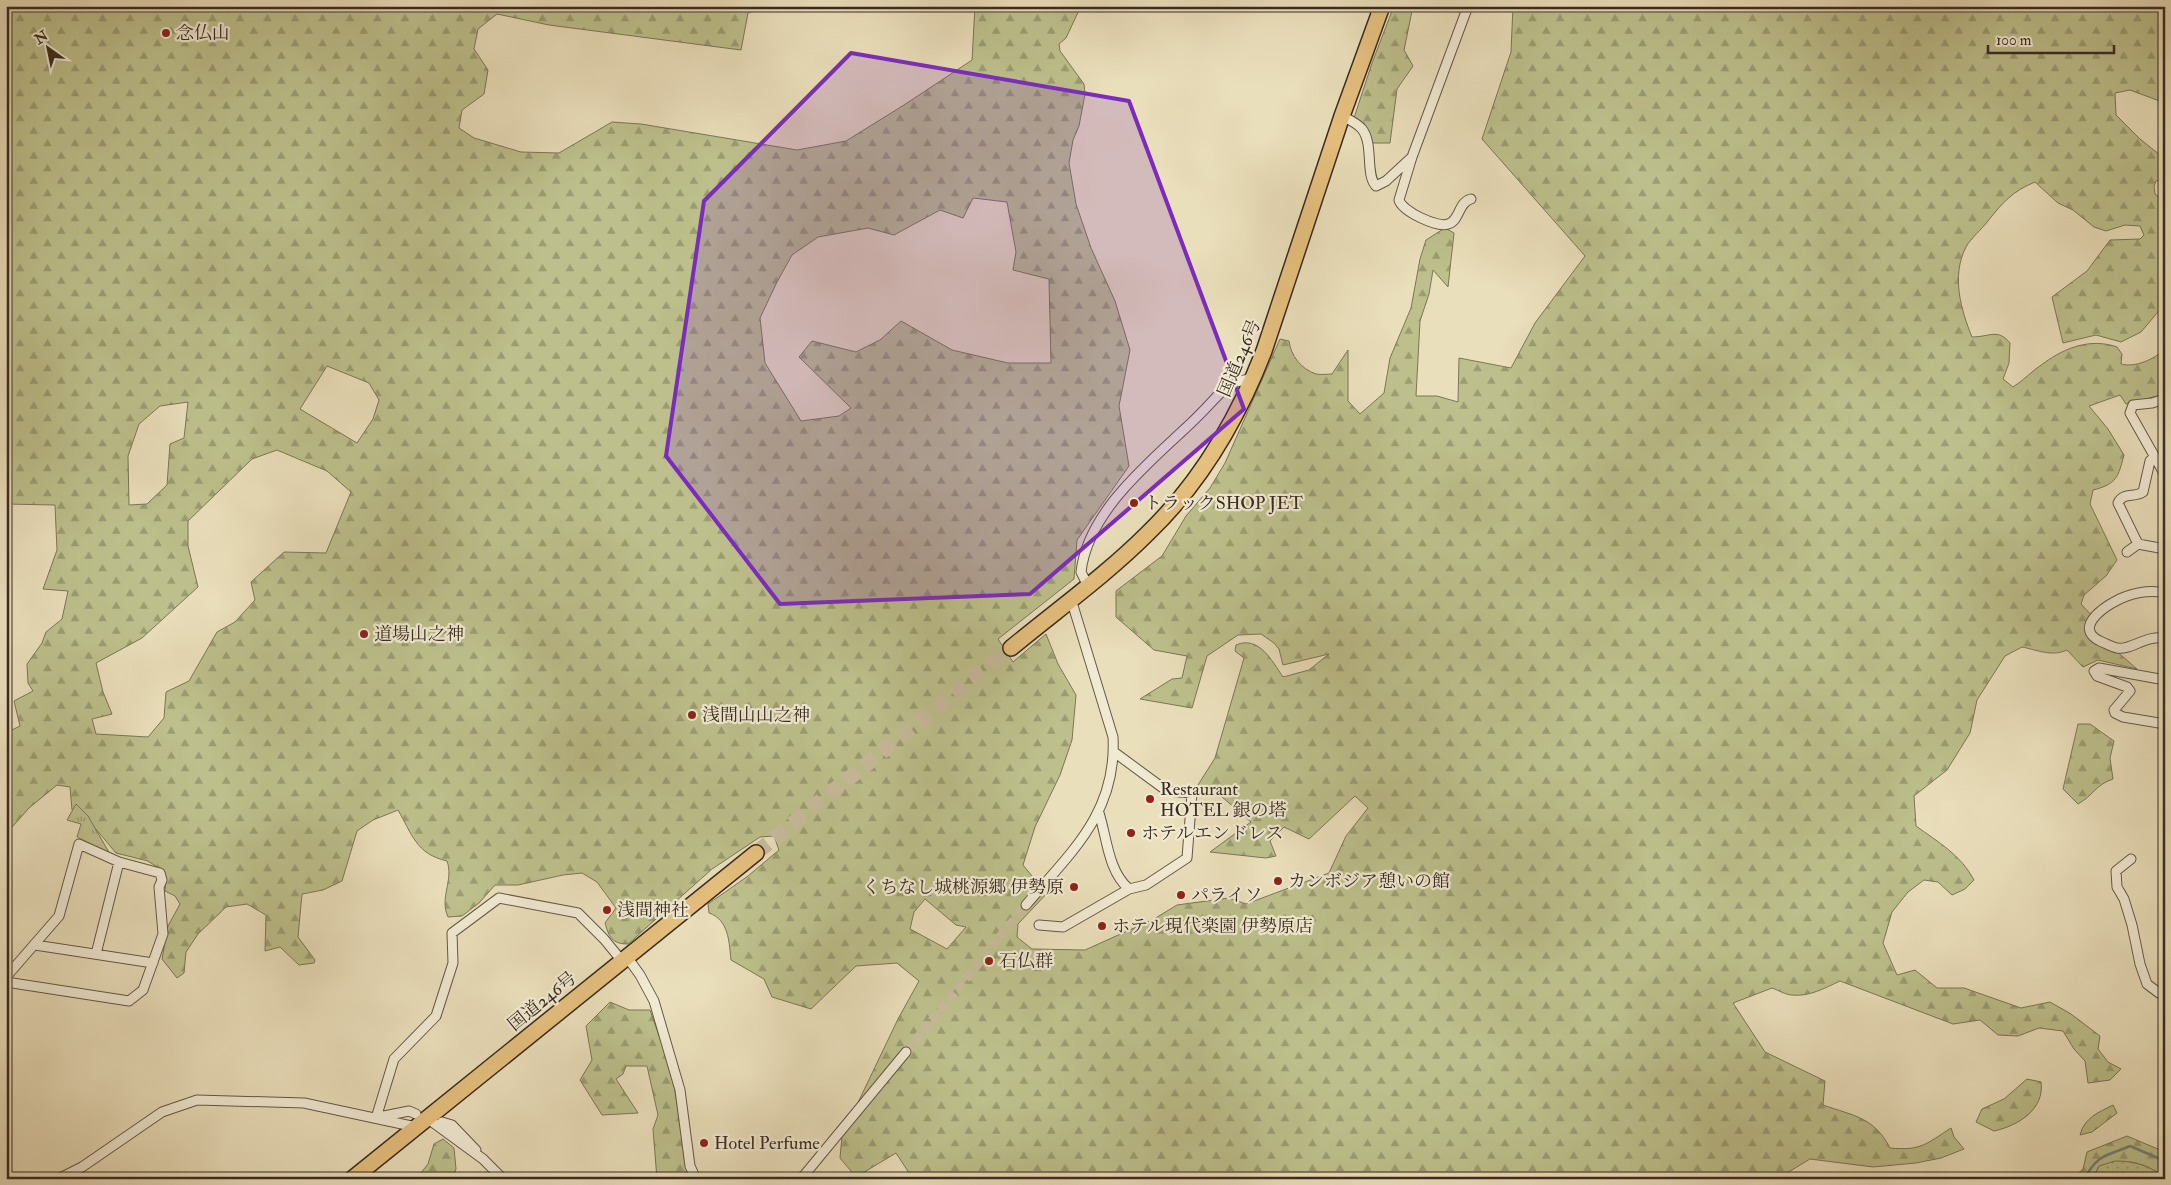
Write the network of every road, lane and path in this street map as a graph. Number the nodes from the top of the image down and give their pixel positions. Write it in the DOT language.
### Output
graph roads {
  1 [pos="1382,6"];
  2 [pos="1468,6"];
  3 [pos="1342,116"];
  4 [pos="1412,157"];
  5 [pos="1471,199"];
  6 [pos="1253,378"];
  7 [pos="2165,399"];
  8 [pos="2154,457"];
  9 [pos="2165,475"];
  10 [pos="2138,544"];
  11 [pos="2165,549"];
  12 [pos="2127,552"];
  13 [pos="1088,586"];
  14 [pos="2165,593"];
  15 [pos="1071,599"];
  16 [pos="2165,638"];
  17 [pos="1010,648"];
  18 [pos="2165,680"];
  19 [pos="2165,724"];
  20 [pos="1114,752"];
  21 [pos="1099,813"];
  22 [pos="756,853"];
  23 [pos="2131,859"];
  24 [pos="119,862"];
  25 [pos="1130,889"];
  26 [pos="1026,905"];
  27 [pos="1039,925"];
  28 [pos="35,945"];
  29 [pos="96,954"];
  30 [pos="624,959"];
  31 [pos="153,963"];
  32 [pos="6,977"];
  33 [pos="6,982"];
  34 [pos="2165,994"];
  35 [pos="906,1052"];
  36 [pos="376,1118"];
  37 [pos="420,1120"];
  38 [pos="442,1122"];
  39 [pos="480,1156"];
  40 [pos="354,1178"];
  41 [pos="58,1179"];
  42 [pos="503,1179"];
  43 [pos="696,1179"];
  44 [pos="801,1179"];
  1 -- 3 [label="highway, 国道246号"];
  2 -- 4 [label="street"];
  3 -- 4 [label="street"];
  3 -- 6 [label="highway, 国道246号"];
  4 -- 5 [label="street"];
  6 -- 13 [label="highway, 国道246号"];
  6 -- 13 [label="street"];
  7 -- 8 [label="street"];
  8 -- 9 [label="street"];
  8 -- 10 [label="street"];
  10 -- 11 [label="street"];
  10 -- 12 [label="street"];
  13 -- 15 [label="highway, 国道246号"];
  14 -- 16 [label="street"];
  15 -- 17 [label="highway, 国道246号"];
  15 -- 20 [label="street"];
  18 -- 19 [label="street"];
  20 -- 21 [label="street"];
  20 -- 25 [label="street"];
  21 -- 25 [label="street"];
  21 -- 26 [label="street"];
  22 -- 30 [label="highway, 国道246号"];
  23 -- 34 [label="street"];
  24 -- 28 [label="street"];
  24 -- 29 [label="street"];
  24 -- 31 [label="street"];
  25 -- 27 [label="street"];
  28 -- 29 [label="street"];
  28 -- 32 [label="street"];
  29 -- 31 [label="street"];
  30 -- 36 [label="street"];
  30 -- 37 [label="highway, 国道246号"];
  30 -- 43 [label="street"];
  31 -- 33 [label="street"];
  35 -- 44 [label="street"];
  36 -- 37 [label="street"];
  36 -- 37 [label="street"];
  36 -- 41 [label="street"];
  37 -- 39 [label="street"];
  37 -- 40 [label="highway, 国道246号"];
  38 -- 39 [label="street"];
  39 -- 42 [label="street"];
}
